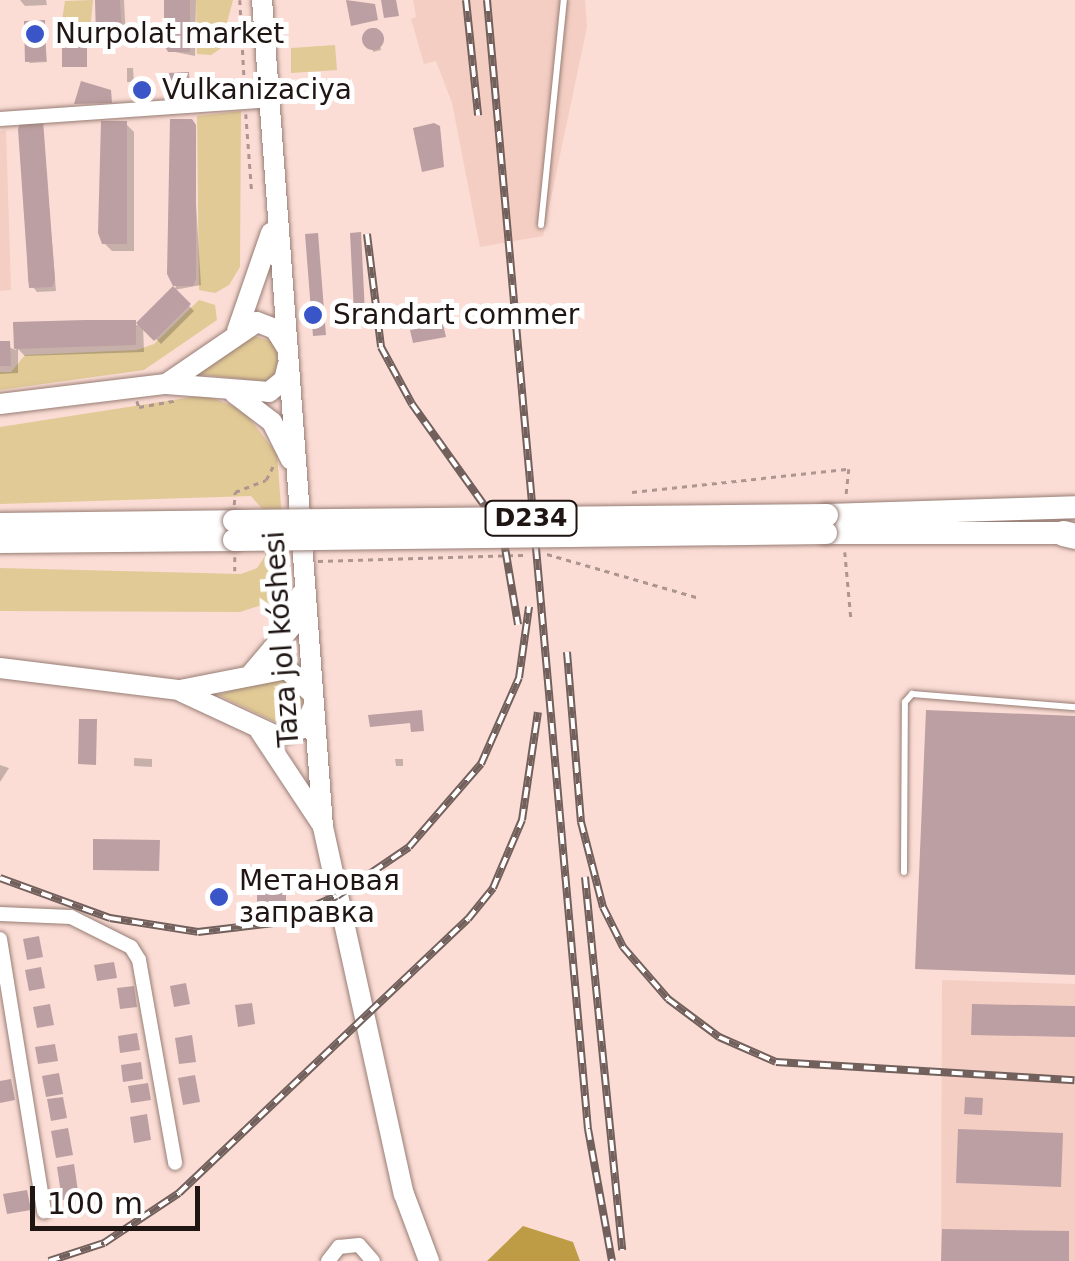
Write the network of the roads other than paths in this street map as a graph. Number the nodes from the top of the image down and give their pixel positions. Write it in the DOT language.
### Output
graph roads {
  1 [pos="262,0"];
  2 [pos="564,0"];
  3 [pos="269,100"];
  4 [pos="0,119"];
  5 [pos="276,206"];
  6 [pos="541,225"];
  7 [pos="237,331"];
  8 [pos="289,355"];
  9 [pos="166,384"];
  10 [pos="224,386"];
  11 [pos="0,404"];
  12 [pos="299,486"];
  13 [pos="1075,507"];
  14 [pos="0,524"];
  15 [pos="836,524"];
  16 [pos="234,530"];
  17 [pos="1071,534"];
  18 [pos="0,542"];
  19 [pos="311,564"];
  20 [pos="0,668"];
  21 [pos="246,678"];
  22 [pos="180,690"];
  23 [pos="314,700"];
  24 [pos="1075,707"];
  25 [pos="258,730"];
  26 [pos="323,826"];
  27 [pos="904,872"];
  28 [pos="0,914"];
  29 [pos="0,939"];
  30 [pos="175,1162"];
  31 [pos="44,1211"];
  32 [pos="328,1261"];
  33 [pos="373,1261"];
  34 [pos="429,1261"];
  1 -- 3 [label="main road, Taza jol kóshesi"];
  2 -- 6 [label="lane"];
  3 -- 4 [label="street"];
  3 -- 5 [label="main road, Taza jol kóshesi"];
  5 -- 7 [label="main road"];
  5 -- 8 [label="main road, Taza jol kóshesi"];
  7 -- 8 [label="main road"];
  7 -- 9 [label="main road"];
  8 -- 10 [label="main road"];
  8 -- 12 [label="main road, Taza jol kóshesi"];
  9 -- 10 [label="main road"];
  9 -- 11 [label="main road"];
  10 -- 12 [label="main road"];
  12 -- 19 [label="main road, Taza jol kóshesi"];
  13 -- 15 [label="main road, D234"];
  14 -- 16 [label="main road, D234"];
  15 -- 16 [label="main road, D234, bridge"];
  15 -- 17 [label="main road, D234"];
  16 -- 18 [label="main road, D234"];
  19 -- 21 [label="main road"];
  19 -- 23 [label="main road, Taza jol kóshesi"];
  20 -- 22 [label="main road"];
  21 -- 22 [label="main road"];
  21 -- 23 [label="main road"];
  22 -- 25 [label="main road"];
  23 -- 25 [label="main road"];
  23 -- 26 [label="main road, Taza jol kóshesi"];
  24 -- 27 [label="lane"];
  25 -- 26 [label="main road"];
  26 -- 34 [label="main road, Taza jol kóshesi"];
  28 -- 30 [label="street"];
  29 -- 31 [label="street"];
  32 -- 33 [label="street"];
}
